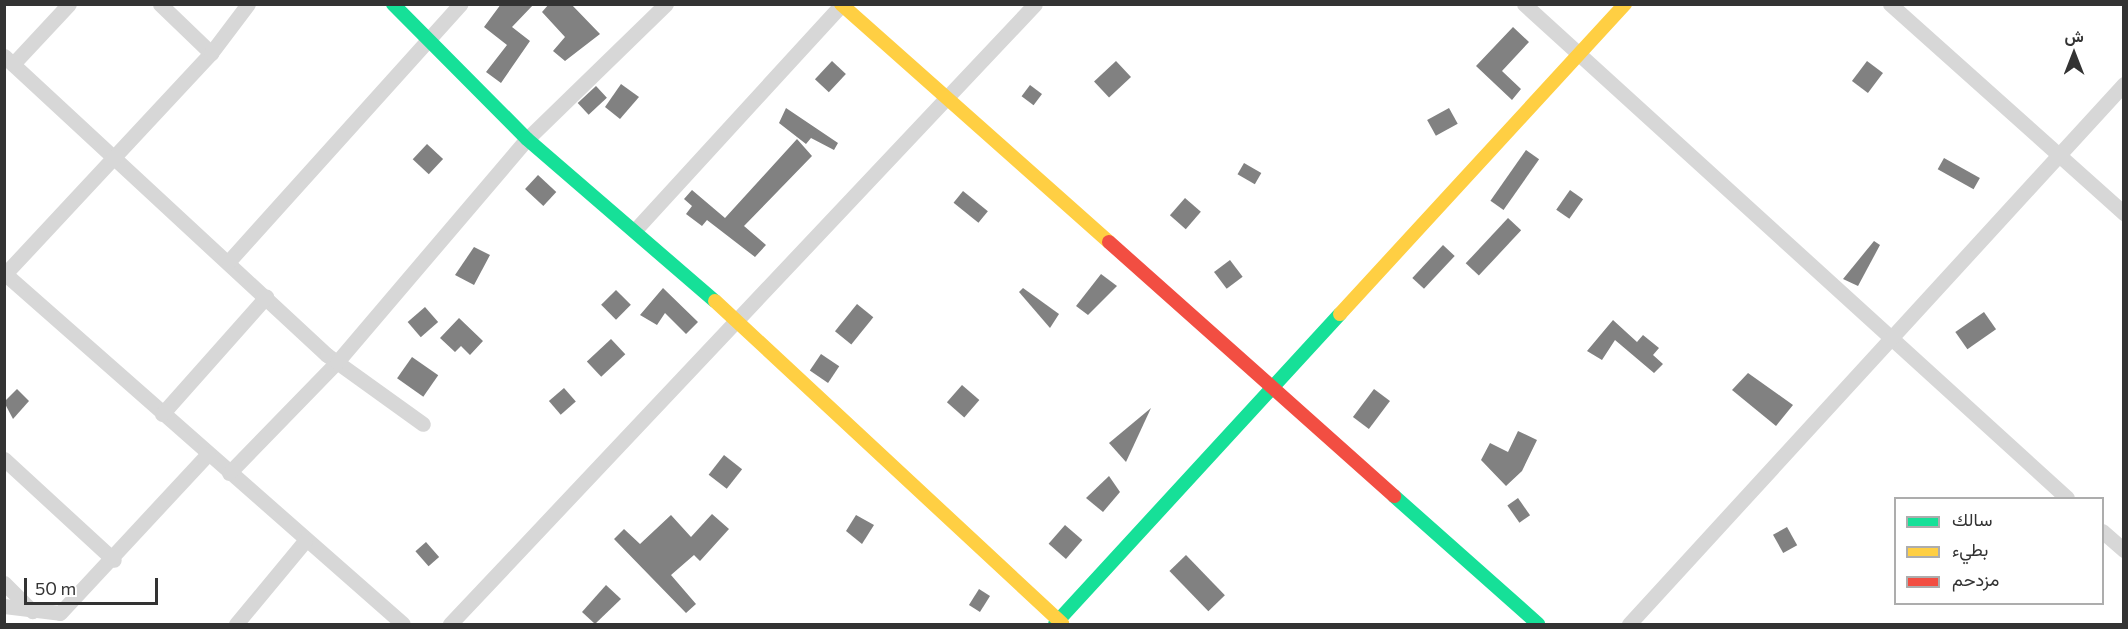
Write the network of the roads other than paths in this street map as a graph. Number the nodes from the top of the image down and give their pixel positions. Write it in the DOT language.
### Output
graph roads {
  1 [pos="69,4"];
  2 [pos="160,4"];
  3 [pos="248,4"];
  4 [pos="393,4"];
  5 [pos="460,4"];
  6 [pos="666,4"];
  7 [pos="1035,4"];
  8 [pos="1524,4"];
  9 [pos="1625,4"];
  10 [pos="1890,4"];
  11 [pos="841,5"];
  12 [pos="430,37"];
  13 [pos="211,53"];
  14 [pos="1579,55"];
  15 [pos="9,60"];
  16 [pos="2124,84"];
  17 [pos="946,97"];
  18 [pos="527,139"];
  19 [pos="2056,153"];
  20 [pos="115,156"];
  21 [pos="2124,213"];
  22 [pos="635,230"];
  23 [pos="229,261"];
  24 [pos="5,274"];
  25 [pos="266,297"];
  26 [pos="737,322"];
  27 [pos="1890,337"];
  28 [pos="337,362"];
  29 [pos="1273,388"];
  30 [pos="162,414"];
  31 [pos="423,424"];
  32 [pos="208,454"];
  33 [pos="4,459"];
  34 [pos="229,473"];
  35 [pos="2066,497"];
  36 [pos="2104,532"];
  37 [pos="305,541"];
  38 [pos="2124,550"];
  39 [pos="114,560"];
  40 [pos="4,583"];
  41 [pos="4,606"];
  42 [pos="32,611"];
  43 [pos="1058,623"];
  44 [pos="236,624"];
  45 [pos="402,624"];
  46 [pos="450,624"];
  47 [pos="1538,624"];
  48 [pos="1629,624"];
  1 -- 15 [label="street"];
  2 -- 13 [label="street"];
  3 -- 13 [label="street"];
  4 -- 12 [label="street"];
  5 -- 12 [label="street"];
  6 -- 18 [label="street"];
  7 -- 17 [label="street"];
  8 -- 14 [label="street"];
  9 -- 14 [label="street"];
  10 -- 19 [label="street"];
  11 -- 17 [label="street"];
  11 -- 22 [label="street"];
  12 -- 18 [label="street"];
  12 -- 23 [label="street"];
  13 -- 20 [label="street"];
  14 -- 27 [label="street"];
  14 -- 29 [label="street"];
  15 -- 20 [label="street"];
  16 -- 19 [label="street"];
  17 -- 26 [label="street"];
  17 -- 29 [label="street"];
  18 -- 22 [label="street"];
  18 -- 28 [label="street"];
  19 -- 21 [label="street"];
  19 -- 27 [label="street"];
  20 -- 23 [label="street"];
  20 -- 24 [label="street"];
  22 -- 26 [label="street"];
  23 -- 25 [label="street"];
  24 -- 30 [label="street"];
  25 -- 28 [label="street"];
  25 -- 30 [label="street"];
  26 -- 43 [label="street"];
  26 -- 46 [label="street"];
  27 -- 35 [label="street"];
  27 -- 48 [label="street"];
  28 -- 31 [label="street"];
  28 -- 34 [label="street"];
  29 -- 43 [label="street"];
  29 -- 47 [label="street"];
  30 -- 32 [label="street"];
  32 -- 34 [label="street"];
  32 -- 39 [label="street"];
  33 -- 39 [label="street"];
  34 -- 37 [label="street"];
  36 -- 38 [label="street"];
  37 -- 44 [label="street"];
  37 -- 45 [label="street"];
  39 -- 42 [label="street"];
  40 -- 42 [label="street"];
  41 -- 42 [label="street"];
}
